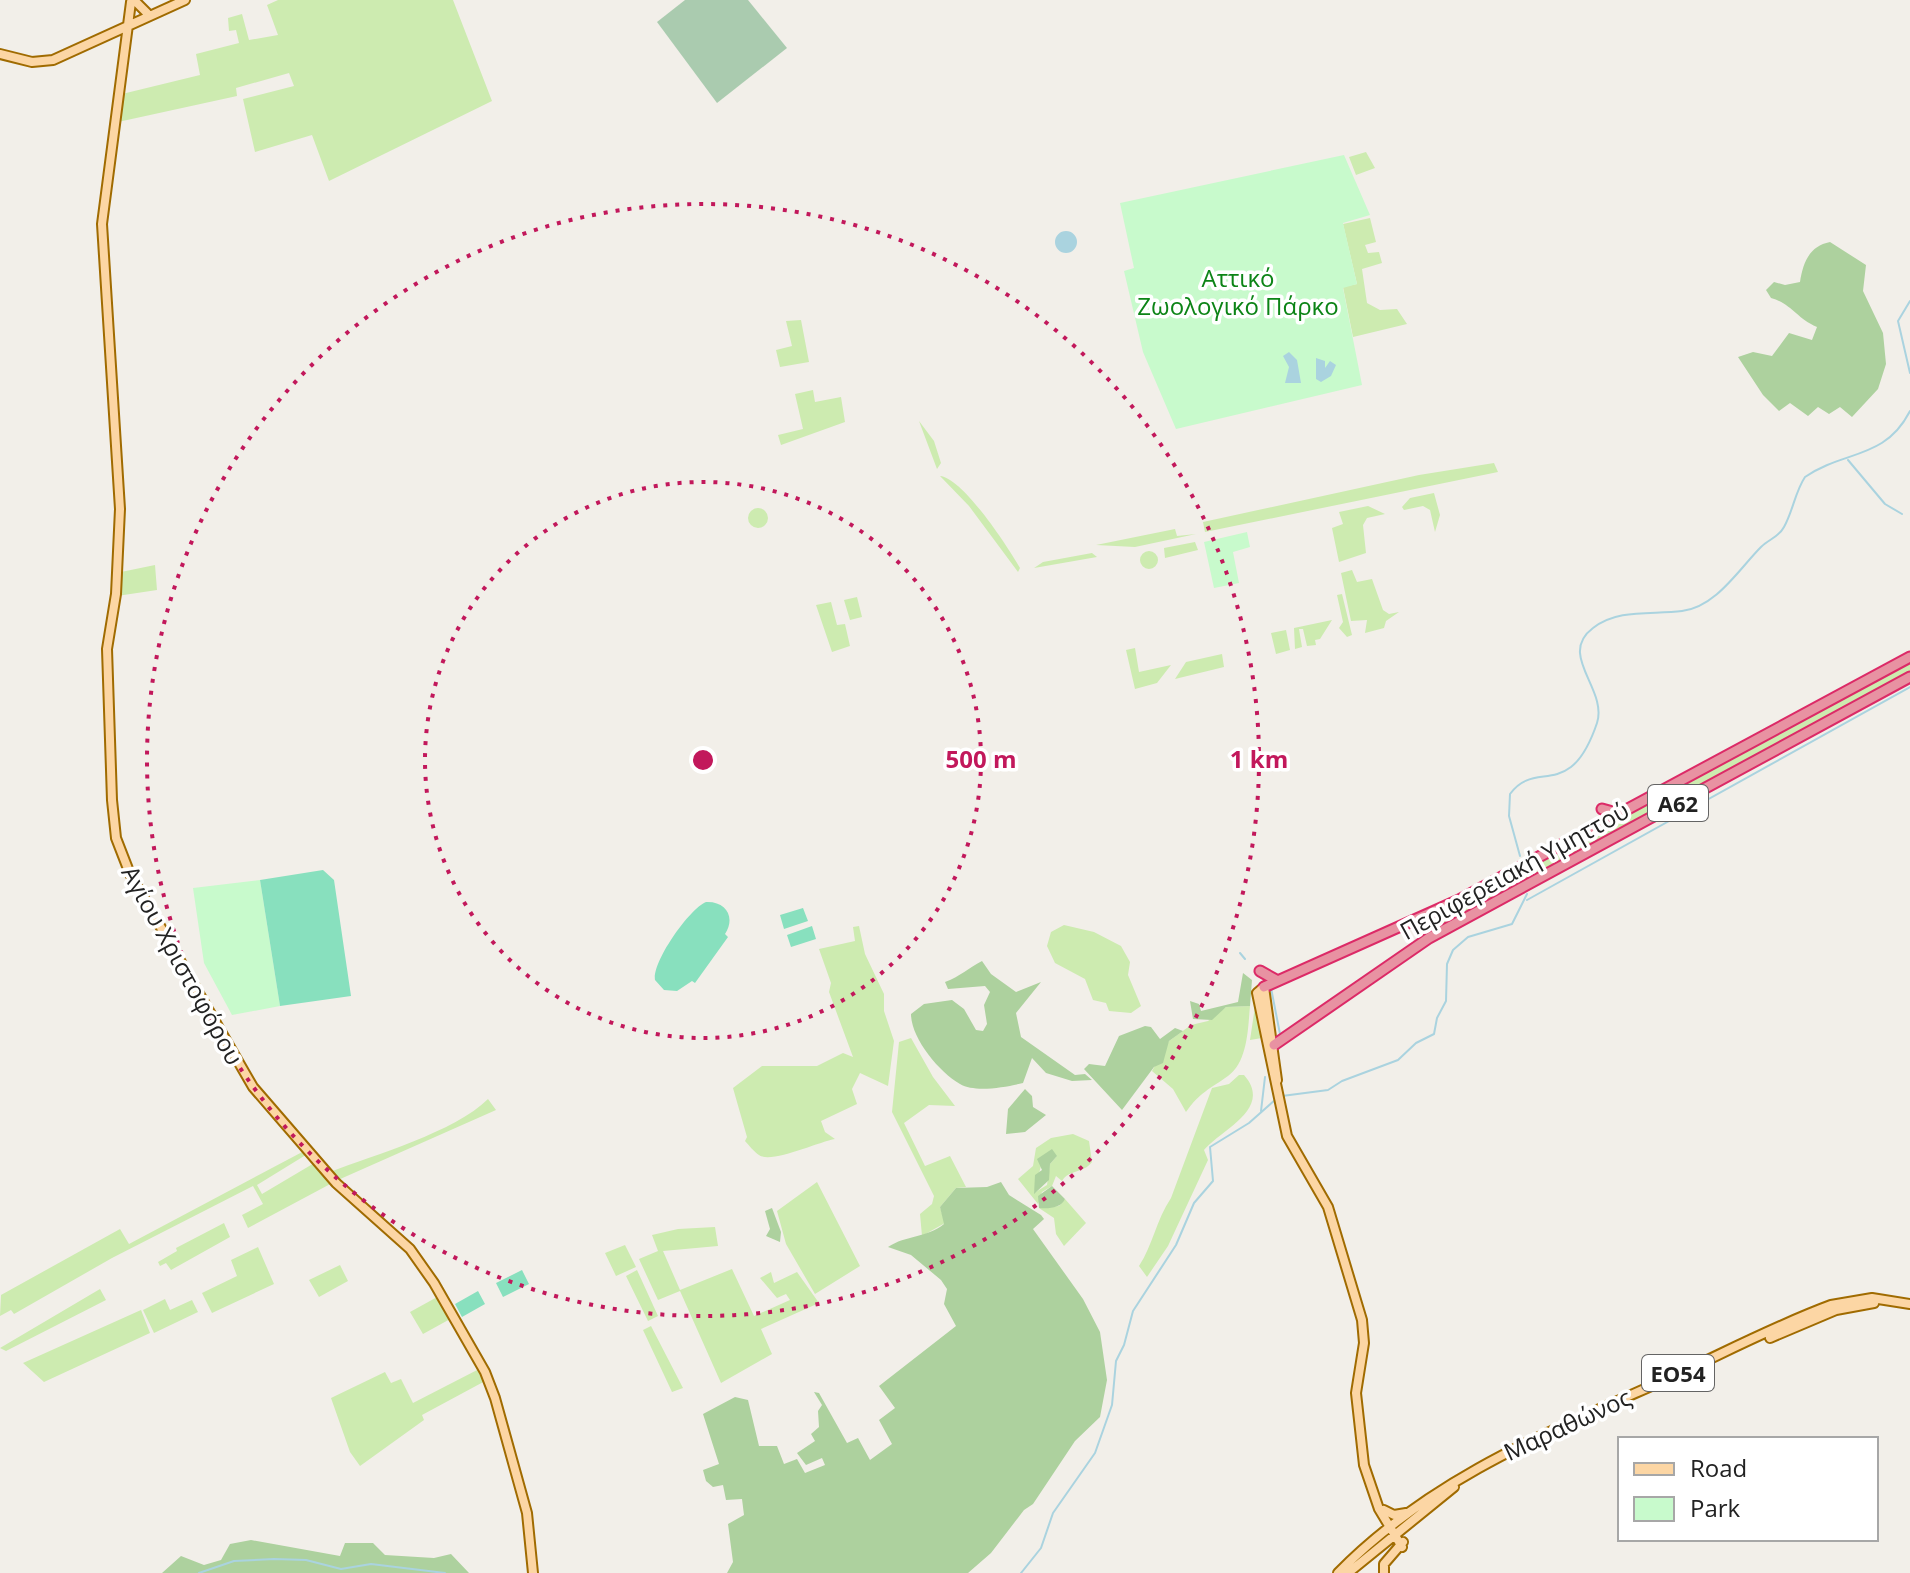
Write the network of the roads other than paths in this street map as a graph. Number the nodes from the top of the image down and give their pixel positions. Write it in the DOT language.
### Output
graph roads {
  1 [pos="175,0"];
  2 [pos="185,0"];
  3 [pos="133,2"];
  4 [pos="147,13"];
  5 [pos="129,23"];
  6 [pos="0,52"];
  7 [pos="1910,657"];
  8 [pos="1910,677"];
  9 [pos="1602,809"];
  10 [pos="1620,814"];
  11 [pos="1260,971"];
  12 [pos="1279,979"];
  13 [pos="1260,990"];
  14 [pos="1270,1045"];
  15 [pos="1910,1307"];
  16 [pos="1377,1502"];
  17 [pos="1384,1510"];
  18 [pos="1410,1511"];
  19 [pos="1393,1530"];
  20 [pos="1401,1545"];
  21 [pos="533,1573"];
  22 [pos="1338,1573"];
  23 [pos="1348,1573"];
  24 [pos="1384,1573"];
  1 -- 4 [label="main road"];
  2 -- 5 [label="main road"];
  3 -- 4 [label="main road"];
  3 -- 5 [label="main road, Αγίου Χριστοφόρου"];
  4 -- 5 [label="main road"];
  5 -- 6 [label="main road"];
  5 -- 21 [label="main road, Αγίου Χριστοφόρου"];
  7 -- 10 [label="highway, Περιφερειακή Υμηττού / Α62"];
  8 -- 14 [label="highway, Περιφερειακή Υμηττού / Α62"];
  9 -- 10 [label="highway"];
  10 -- 12 [label="highway, Περιφερειακή Υμηττού / Α62"];
  11 -- 12 [label="highway"];
  12 -- 13 [label="highway, Περιφερειακή Υμηττού"];
  13 -- 14 [label="main road"];
  13 -- 14 [label="main road"];
  14 -- 16 [label="main road"];
  15 -- 18 [label="main road, Μαραθώνος / ΕΟ54"];
  15 -- 19 [label="main road, Μαραθώνος / ΕΟ54"];
  16 -- 17 [label="main road"];
  16 -- 19 [label="main road"];
  17 -- 18 [label="main road"];
  17 -- 19 [label="main road"];
  18 -- 19 [label="main road, Μαραθώνος / ΕΟ54"];
  19 -- 20 [label="main road"];
  19 -- 20 [label="main road"];
  19 -- 22 [label="main road, Μαραθώνος / ΕΟ54"];
  19 -- 23 [label="main road, Μαραθώνος / ΕΟ54"];
  20 -- 24 [label="main road"];
}
